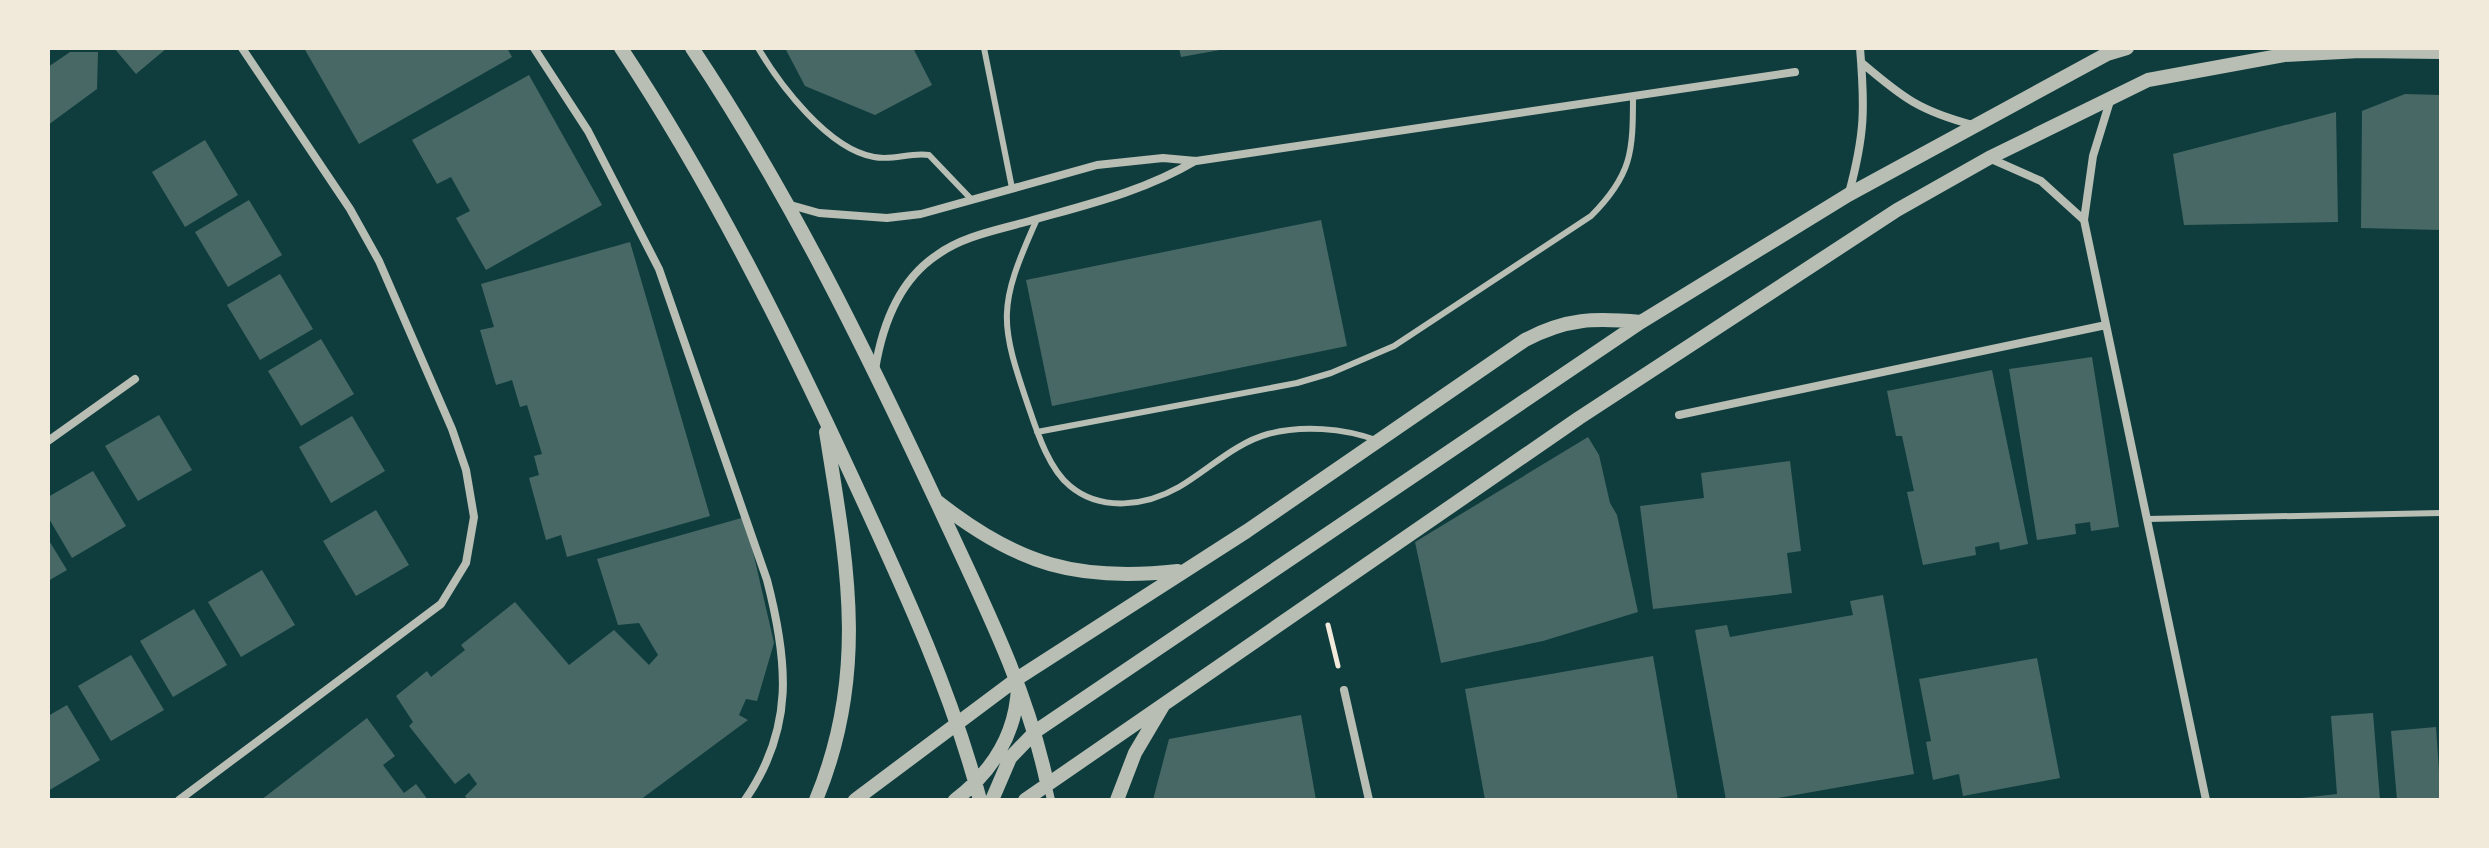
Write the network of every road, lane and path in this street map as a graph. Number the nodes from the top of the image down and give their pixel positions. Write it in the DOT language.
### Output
graph roads {
  1 [pos="242,48"];
  2 [pos="534,48"];
  3 [pos="621,48"];
  4 [pos="692,48"];
  5 [pos="758,48"];
  6 [pos="984,48"];
  7 [pos="1860,48"];
  8 [pos="2127,48"];
  9 [pos="2441,52"];
  10 [pos="1861,62"];
  11 [pos="1795,72"];
  12 [pos="1633,96"];
  13 [pos="2112,96"];
  14 [pos="1974,125"];
  15 [pos="1989,158"];
  16 [pos="1196,161"];
  17 [pos="1012,188"];
  18 [pos="1848,195"];
  19 [pos="972,200"];
  20 [pos="787,204"];
  21 [pos="1037,218"];
  22 [pos="2084,220"];
  23 [pos="1641,322"];
  24 [pos="2106,325"];
  25 [pos="875,371"];
  26 [pos="135,379"];
  27 [pos="1679,415"];
  28 [pos="824,416"];
  29 [pos="1037,432"];
  30 [pos="48,441"];
  31 [pos="1379,441"];
  32 [pos="935,499"];
  33 [pos="2441,513"];
  34 [pos="2147,519"];
  35 [pos="1184,570"];
  36 [pos="1321,599"];
  37 [pos="1018,678"];
  38 [pos="1344,690"];
  39 [pos="1166,700"];
  40 [pos="956,722"];
  41 [pos="1036,731"];
  42 [pos="1047,783"];
  43 [pos="976,785"];
  44 [pos="179,800"];
  45 [pos="745,800"];
  46 [pos="816,800"];
  47 [pos="855,800"];
  48 [pos="955,800"];
  49 [pos="980,800"];
  50 [pos="992,800"];
  51 [pos="1025,800"];
  52 [pos="1051,800"];
  53 [pos="1117,800"];
  54 [pos="1369,800"];
  55 [pos="2206,800"];
  1 -- 44 [label="street"];
  2 -- 45 [label="street"];
  3 -- 28 [label="street"];
  4 -- 20 [label="street"];
  5 -- 19 [label="lane"];
  6 -- 17 [label="lane"];
  7 -- 10 [label="street"];
  8 -- 14 [label="street"];
  9 -- 13 [label="street"];
  10 -- 14 [label="street"];
  10 -- 18 [label="street"];
  11 -- 12 [label="street"];
  12 -- 16 [label="street"];
  12 -- 29 [label="lane"];
  13 -- 15 [label="street"];
  13 -- 22 [label="street"];
  14 -- 18 [label="street"];
  15 -- 22 [label="street"];
  15 -- 36 [label="street"];
  16 -- 17 [label="street"];
  16 -- 21 [label="street"];
  17 -- 19 [label="street"];
  18 -- 23 [label="street"];
  19 -- 20 [label="street"];
  20 -- 25 [label="street"];
  21 -- 25 [label="street"];
  21 -- 29 [label="lane"];
  22 -- 24 [label="street"];
  23 -- 31 [label="street"];
  23 -- 41 [label="street"];
  24 -- 27 [label="street"];
  24 -- 34 [label="street"];
  25 -- 32 [label="street"];
  26 -- 30 [label="street"];
  28 -- 40 [label="street"];
  28 -- 46 [label="street"];
  29 -- 31 [label="lane"];
  31 -- 35 [label="street"];
  32 -- 35 [label="street"];
  32 -- 37 [label="street"];
  33 -- 34 [label="lane"];
  34 -- 55 [label="street"];
  35 -- 37 [label="street"];
  36 -- 38 [label="path"];
  36 -- 39 [label="street"];
  37 -- 40 [label="street"];
  37 -- 41 [label="street"];
  37 -- 43 [label="street"];
  38 -- 54 [label="street"];
  39 -- 42 [label="street"];
  39 -- 53 [label="street"];
  40 -- 43 [label="street"];
  40 -- 47 [label="street"];
  41 -- 42 [label="street"];
  41 -- 50 [label="street"];
  42 -- 51 [label="street"];
  42 -- 52 [label="street"];
  43 -- 48 [label="street"];
  43 -- 49 [label="street"];
}
